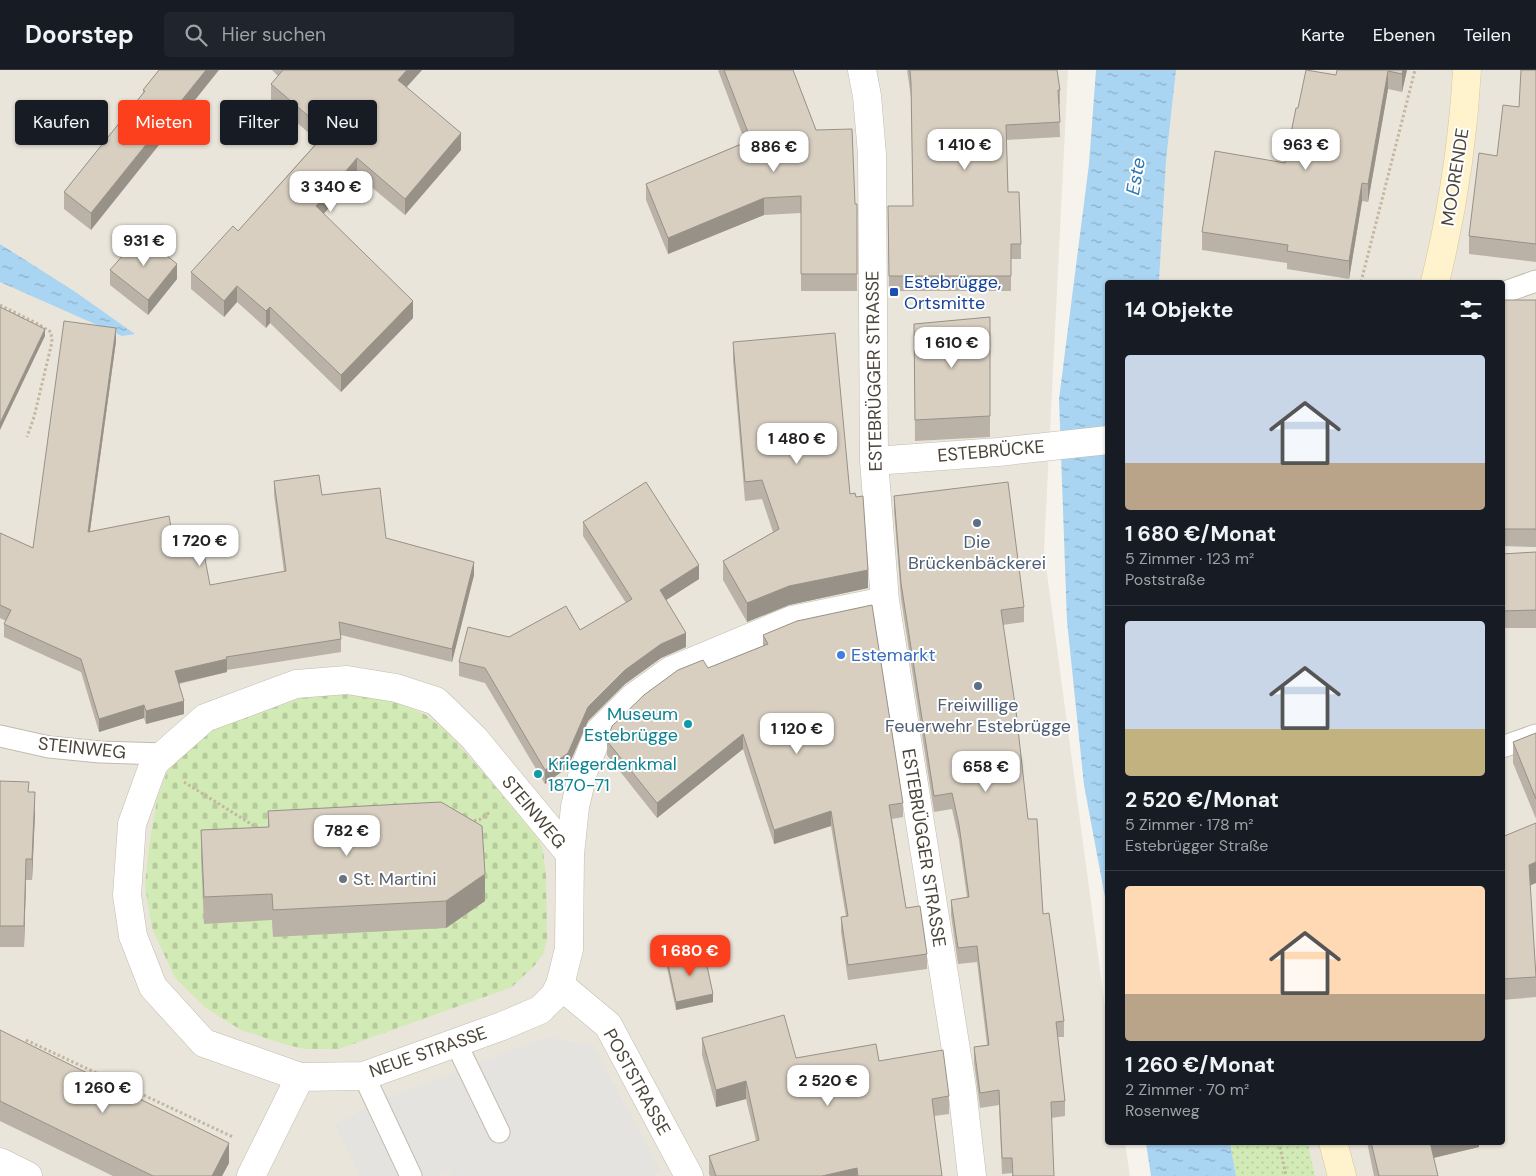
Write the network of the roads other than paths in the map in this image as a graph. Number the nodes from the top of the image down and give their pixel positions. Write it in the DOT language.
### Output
graph roads {
  1 [pos="862,70"];
  2 [pos="1467,70"];
  3 [pos="1435,280"];
  4 [pos="1536,281"];
  5 [pos="1505,292"];
  6 [pos="1105,440"];
  7 [pos="874,461"];
  8 [pos="885,602"];
  9 [pos="1536,735"];
  10 [pos="0,736"];
  11 [pos="1505,746"];
  12 [pos="159,759"];
  13 [pos="570,854"];
  14 [pos="560,985"];
  15 [pos="456,1044"];
  16 [pos="364,1076"];
  17 [pos="300,1077"];
  18 [pos="499,1132"];
  19 [pos="1334,1145"];
  20 [pos="0,1162"];
  21 [pos="28,1176"];
  22 [pos="250,1176"];
  23 [pos="411,1176"];
  24 [pos="689,1176"];
  25 [pos="972,1176"];
  26 [pos="1342,1176"];
  1 -- 7 [label="street, ESTEBRÜGGER STRASSE"];
  2 -- 3 [label="street, MOORENDE"];
  4 -- 5 [label="lane"];
  6 -- 7 [label="street, ESTEBRÜCKE"];
  7 -- 8 [label="street, ESTEBRÜGGER STRASSE"];
  8 -- 13 [label="street, STEINWEG"];
  8 -- 25 [label="street, ESTEBRÜGGER STRASSE"];
  9 -- 11 [label="lane"];
  10 -- 12 [label="lane, STEINWEG"];
  12 -- 13 [label="street, STEINWEG"];
  12 -- 17 [label="street, STEINWEG"];
  13 -- 14 [label="street"];
  14 -- 15 [label="street, NEUE STRASSE"];
  14 -- 24 [label="street, POSTSTRASSE"];
  15 -- 16 [label="street, NEUE STRASSE"];
  15 -- 18 [label="lane"];
  16 -- 17 [label="street, NEUE STRASSE"];
  16 -- 23 [label="lane"];
  17 -- 22 [label="street"];
  19 -- 26 [label="street"];
  20 -- 21 [label="street"];
}
